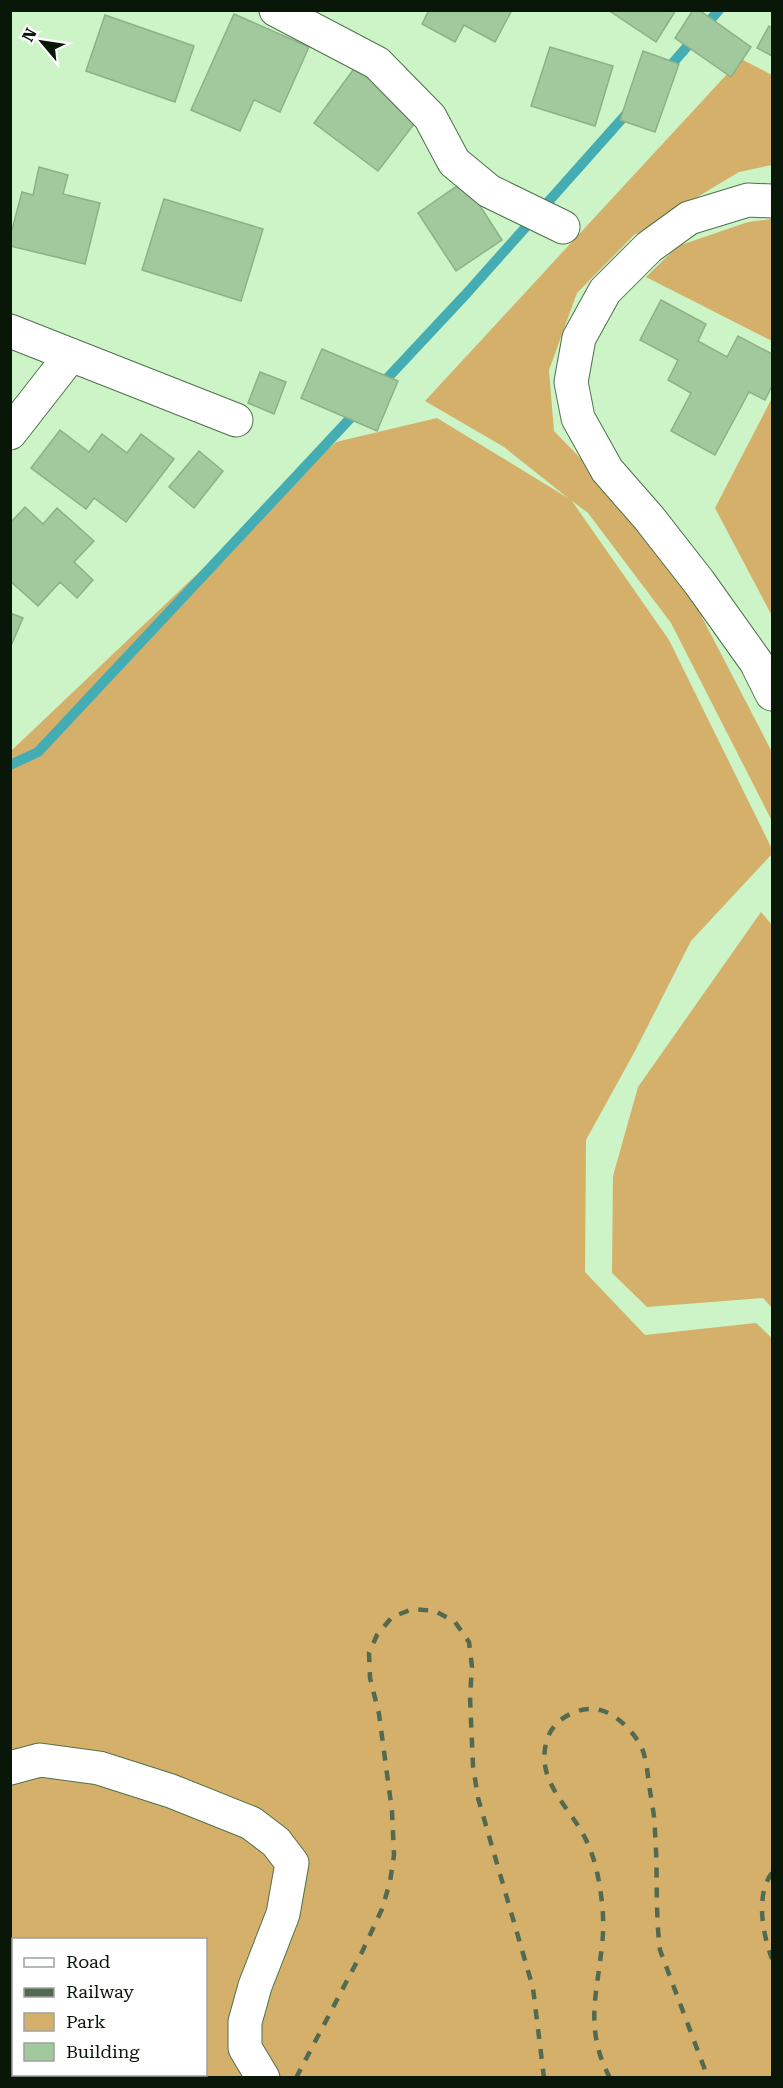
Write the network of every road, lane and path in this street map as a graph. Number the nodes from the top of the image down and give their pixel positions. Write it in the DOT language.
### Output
graph roads {
  1 [pos="276,10"];
  2 [pos="772,201"];
  3 [pos="563,227"];
  4 [pos="10,331"];
  5 [pos="71,355"];
  6 [pos="237,420"];
  7 [pos="10,434"];
  8 [pos="772,694"];
  9 [pos="10,1768"];
  10 [pos="263,2078"];
  1 -- 3 [label="street"];
  2 -- 8 [label="street"];
  4 -- 5 [label="street"];
  5 -- 6 [label="street"];
  5 -- 7 [label="street"];
  9 -- 10 [label="street"];
}
